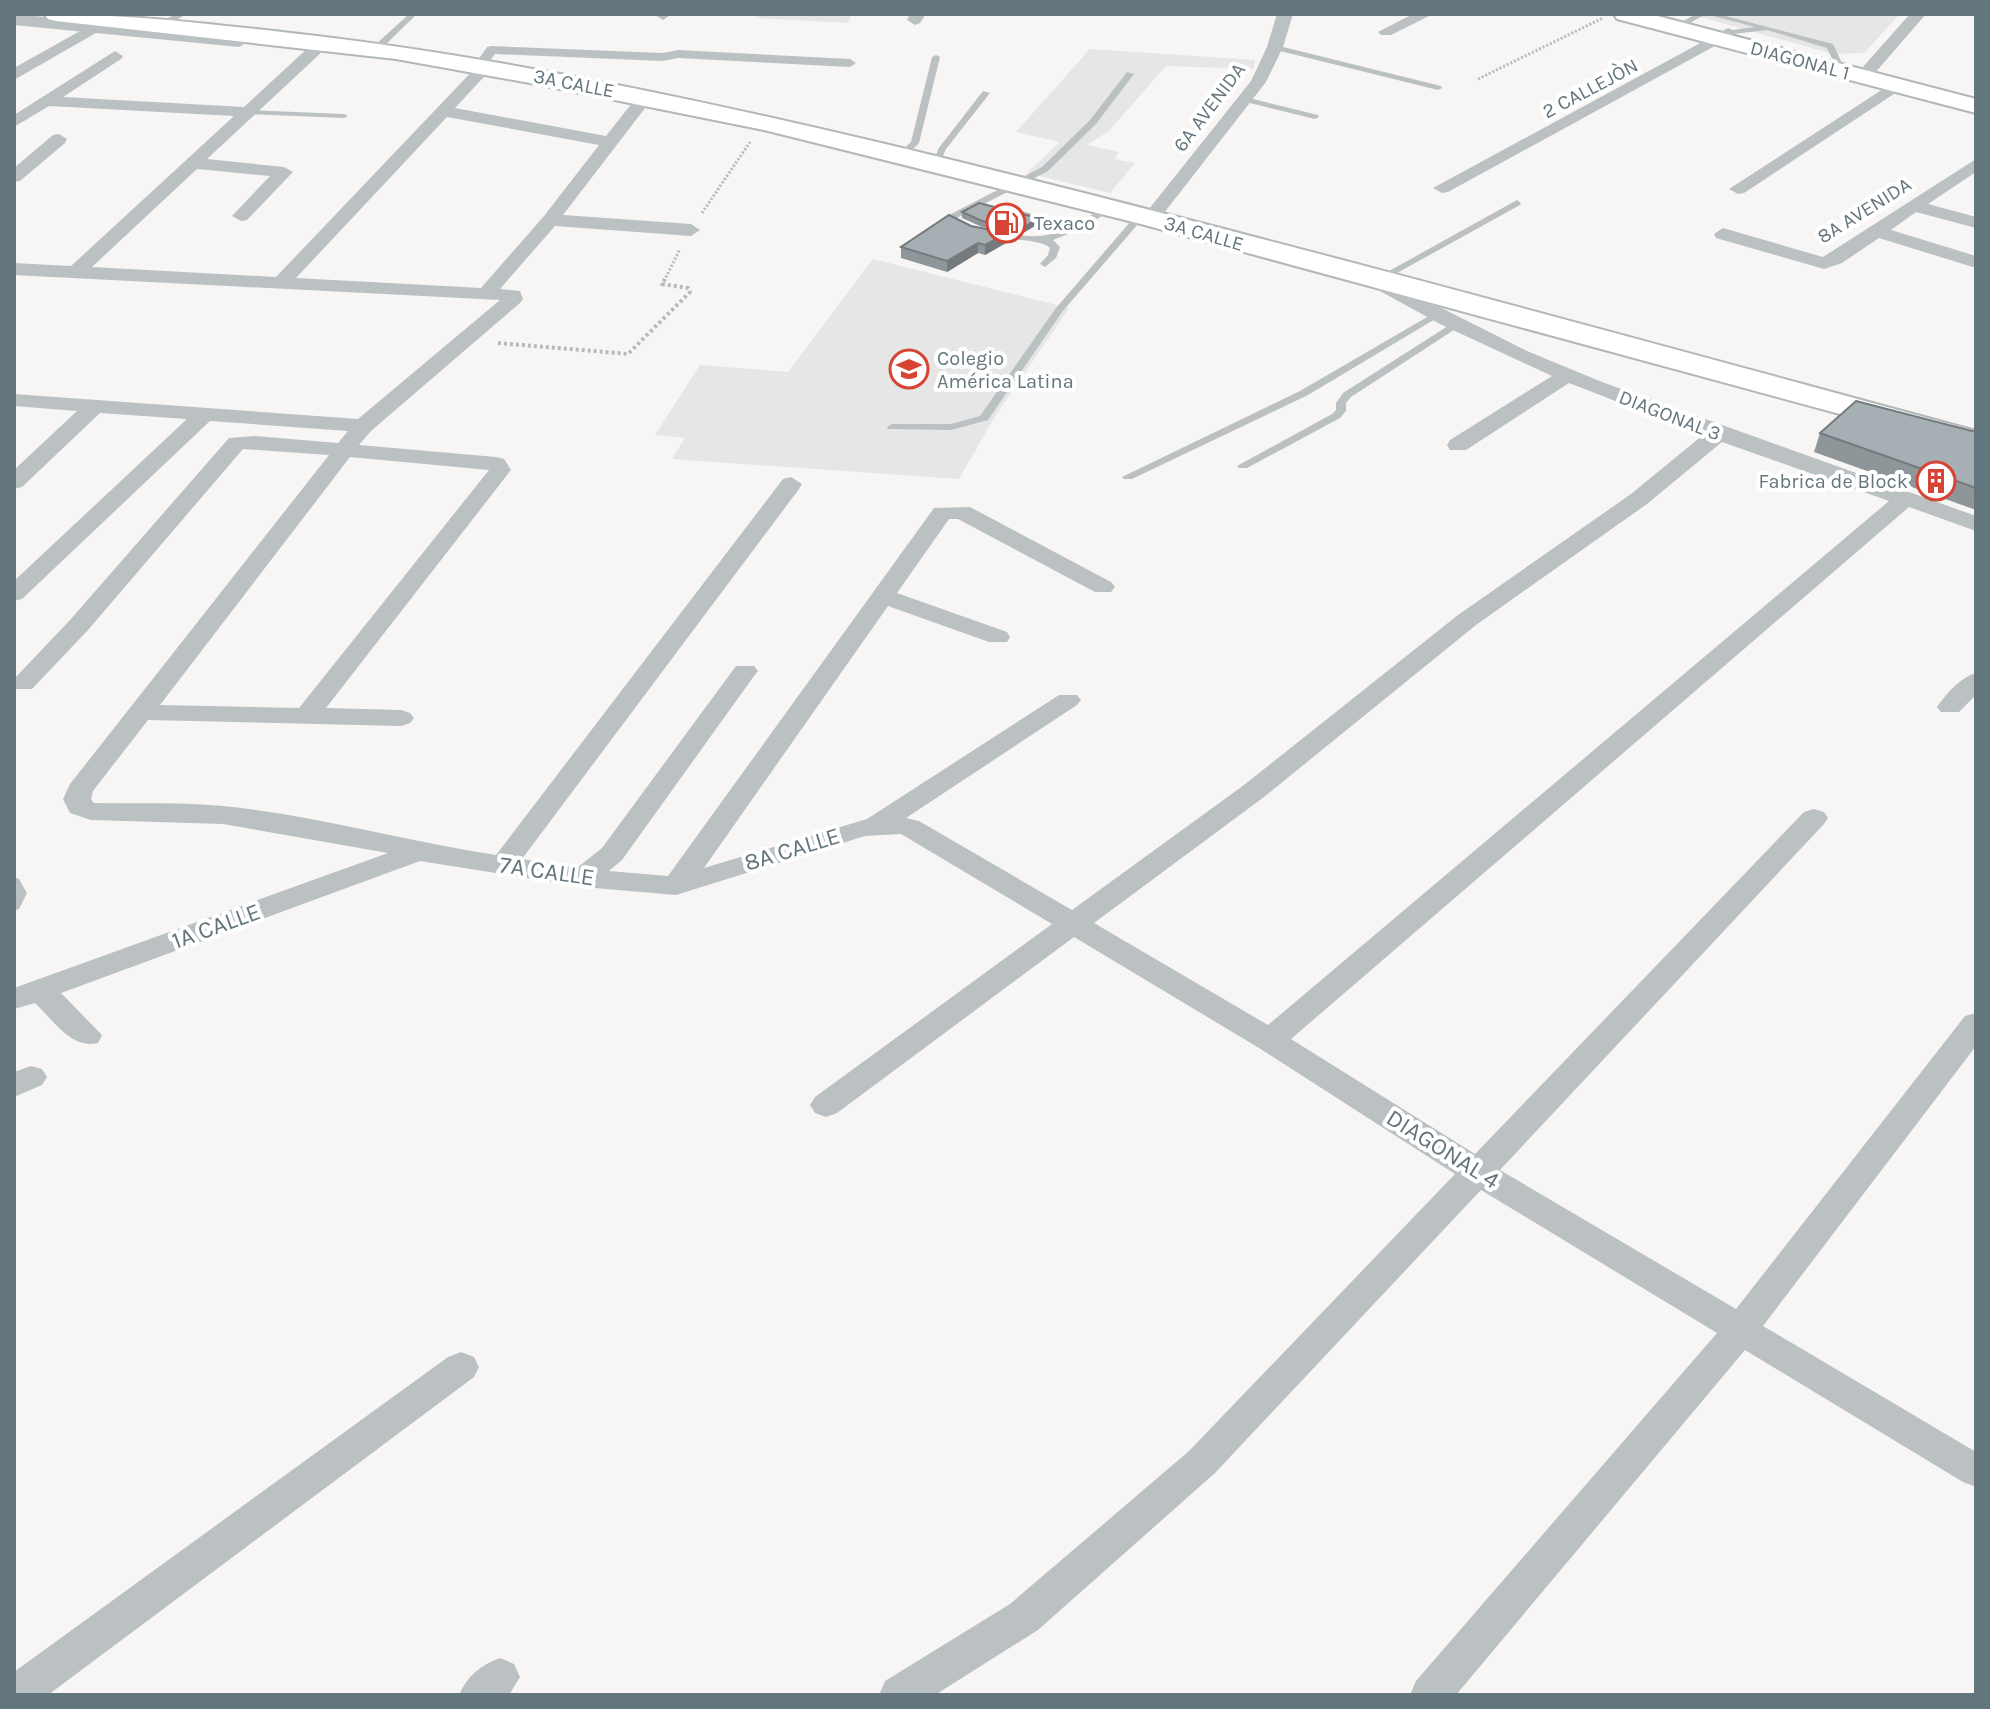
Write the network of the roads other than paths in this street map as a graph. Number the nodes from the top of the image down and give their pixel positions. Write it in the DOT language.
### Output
graph roads {
  1 [pos="56,14"];
  2 [pos="413,14"];
  3 [pos="1285,14"];
  4 [pos="1425,14"];
  5 [pos="1625,14"];
  6 [pos="1656,14"];
  7 [pos="1709,14"];
  8 [pos="1918,14"];
  9 [pos="120,17"];
  10 [pos="176,17"];
  11 [pos="14,19"];
  12 [pos="1688,21"];
  13 [pos="96,27"];
  14 [pos="1767,28"];
  15 [pos="1386,32"];
  16 [pos="1723,36"];
  17 [pos="378,47"];
  18 [pos="1275,47"];
  19 [pos="317,48"];
  20 [pos="58,51"];
  21 [pos="418,56"];
  22 [pos="936,57"];
  23 [pos="850,63"];
  24 [pos="1838,63"];
  25 [pos="482,67"];
  26 [pos="1864,73"];
  27 [pos="1130,74"];
  28 [pos="14,75"];
  29 [pos="1897,85"];
  30 [pos="1438,88"];
  31 [pos="986,93"];
  32 [pos="646,96"];
  33 [pos="1245,99"];
  34 [pos="1976,99"];
  35 [pos="44,101"];
  36 [pos="1976,106"];
  37 [pos="443,111"];
  38 [pos="248,112"];
  39 [pos="344,116"];
  40 [pos="1315,117"];
  41 [pos="14,122"];
  42 [pos="59,139"];
  43 [pos="610,142"];
  44 [pos="902,155"];
  45 [pos="21,163"];
  46 [pos="191,163"];
  47 [pos="936,163"];
  48 [pos="1976,164"];
  49 [pos="14,177"];
  50 [pos="1951,180"];
  51 [pos="1976,187"];
  52 [pos="1442,188"];
  53 [pos="1738,189"];
  54 [pos="1010,197"];
  55 [pos="976,203"];
  56 [pos="1517,203"];
  57 [pos="990,206"];
  58 [pos="1913,206"];
  59 [pos="1109,208"];
  60 [pos="241,216"];
  61 [pos="1146,217"];
  62 [pos="550,220"];
  63 [pos="1976,223"];
  64 [pos="1076,228"];
  65 [pos="691,230"];
  66 [pos="1876,231"];
  67 [pos="1723,234"];
  68 [pos="1047,240"];
  69 [pos="1976,262"];
  70 [pos="1045,264"];
  71 [pos="14,269"];
  72 [pos="75,273"];
  73 [pos="1376,281"];
  74 [pos="281,283"];
  75 [pos="487,292"];
  76 [pos="1434,316"];
  77 [pos="1455,326"];
  78 [pos="1566,376"];
  79 [pos="14,400"];
  80 [pos="95,406"];
  81 [pos="205,414"];
  82 [pos="363,426"];
  83 [pos="892,427"];
  84 [pos="1719,433"];
  85 [pos="1976,441"];
  86 [pos="1458,445"];
  87 [pos="343,451"];
  88 [pos="1243,466"];
  89 [pos="1128,477"];
  90 [pos="14,482"];
  91 [pos="791,484"];
  92 [pos="1906,498"];
  93 [pos="1976,524"];
  94 [pos="1103,587"];
  95 [pos="14,594"];
  96 [pos="883,596"];
  97 [pos="998,637"];
  98 [pos="745,671"];
  99 [pos="1976,681"];
  100 [pos="23,684"];
  101 [pos="1068,700"];
  102 [pos="1950,707"];
  103 [pos="143,712"];
  104 [pos="307,715"];
  105 [pos="401,718"];
  106 [pos="1814,818"];
  107 [pos="876,825"];
  108 [pos="909,827"];
  109 [pos="418,852"];
  110 [pos="503,865"];
  111 [pos="583,878"];
  112 [pos="14,882"];
  113 [pos="676,886"];
  114 [pos="14,906"];
  115 [pos="1072,926"];
  116 [pos="27,995"];
  117 [pos="1976,1024"];
  118 [pos="87,1035"];
  119 [pos="1270,1040"];
  120 [pos="826,1105"];
  121 [pos="1479,1173"];
  122 [pos="1740,1330"];
  123 [pos="461,1367"];
  124 [pos="1976,1471"];
  125 [pos="15,1695"];
  126 [pos="899,1695"];
  127 [pos="1430,1695"];
  1 -- 9 [label="main road, 3A CALLE"];
  2 -- 17 [label="lane"];
  3 -- 18 [label="street, 6A AVENIDA"];
  4 -- 15 [label="street"];
  5 -- 12 [label="main road, DIAGONAL 1"];
  6 -- 12 [label="main road, DIAGONAL 1"];
  7 -- 14 [label="lane"];
  8 -- 26 [label="street"];
  9 -- 10 [label="street, 3A CALLE"];
  9 -- 21 [label="main road, 3A CALLE"];
  10 -- 17 [label="street, 3A CALLE"];
  11 -- 13 [label="street, 3A CALLE"];
  12 -- 16 [label="main road, DIAGONAL 1"];
  13 -- 19 [label="street, 3A CALLE"];
  13 -- 20 [label="street"];
  14 -- 16 [label="lane"];
  14 -- 24 [label="lane"];
  16 -- 24 [label="main road, DIAGONAL 1"];
  16 -- 26 [label="main road, DIAGONAL 1"];
  16 -- 52 [label="street"];
  17 -- 21 [label="street, 3A CALLE"];
  18 -- 30 [label="lane"];
  18 -- 33 [label="street, 6A AVENIDA"];
  19 -- 21 [label="street, 3A CALLE"];
  19 -- 38 [label="street"];
  20 -- 28 [label="street"];
  20 -- 35 [label="street"];
  21 -- 25 [label="main road, 3A CALLE"];
  22 -- 44 [label="lane"];
  23 -- 25 [label="street"];
  24 -- 26 [label="main road, DIAGONAL 1"];
  25 -- 32 [label="main road, 3A CALLE"];
  25 -- 37 [label="street"];
  26 -- 29 [label="main road, DIAGONAL 1"];
  26 -- 34 [label="main road, DIAGONAL 1"];
  27 -- 54 [label="lane"];
  29 -- 36 [label="main road, DIAGONAL 1"];
  29 -- 53 [label="street"];
  31 -- 47 [label="lane"];
  32 -- 43 [label="street"];
  32 -- 44 [label="main road, 3A CALLE"];
  33 -- 40 [label="lane"];
  33 -- 61 [label="street, 6A AVENIDA"];
  35 -- 38 [label="street"];
  35 -- 41 [label="street"];
  37 -- 43 [label="street"];
  37 -- 74 [label="street"];
  38 -- 39 [label="lane"];
  38 -- 46 [label="street"];
  42 -- 45 [label="street"];
  43 -- 62 [label="street"];
  44 -- 47 [label="main road, 3A CALLE"];
  45 -- 49 [label="street"];
  46 -- 60 [label="street"];
  46 -- 72 [label="street"];
  47 -- 54 [label="main road, 3A CALLE"];
  48 -- 50 [label="street, 8A AVENIDA"];
  50 -- 51 [label="street"];
  50 -- 58 [label="street, 8A AVENIDA"];
  54 -- 55 [label="lane"];
  54 -- 59 [label="main road, 3A CALLE"];
  54 -- 64 [label="lane"];
  55 -- 57 [label="lane"];
  55 -- 68 [label="lane"];
  56 -- 73 [label="lane"];
  58 -- 63 [label="street"];
  58 -- 66 [label="street, 8A AVENIDA"];
  59 -- 61 [label="main road, 3A CALLE"];
  59 -- 64 [label="lane"];
  61 -- 73 [label="main road, 3A CALLE"];
  61 -- 83 [label="lane"];
  62 -- 65 [label="street"];
  62 -- 75 [label="street"];
  64 -- 68 [label="lane"];
  66 -- 67 [label="street, 8A AVENIDA"];
  66 -- 69 [label="street"];
  68 -- 70 [label="lane"];
  71 -- 72 [label="street"];
  72 -- 74 [label="street"];
  73 -- 76 [label="street, DIAGONAL 3"];
  73 -- 85 [label="main road, 3A CALLE"];
  74 -- 75 [label="street"];
  75 -- 82 [label="street"];
  76 -- 77 [label="street, DIAGONAL 3"];
  76 -- 89 [label="lane"];
  77 -- 78 [label="street, DIAGONAL 3"];
  77 -- 88 [label="lane"];
  78 -- 84 [label="street, DIAGONAL 3"];
  78 -- 86 [label="street"];
  79 -- 80 [label="street"];
  80 -- 81 [label="street"];
  80 -- 90 [label="street"];
  81 -- 82 [label="street"];
  81 -- 95 [label="street"];
  82 -- 87 [label="street"];
  84 -- 92 [label="street, DIAGONAL 3"];
  84 -- 115 [label="street"];
  87 -- 100 [label="street"];
  87 -- 103 [label="street"];
  87 -- 104 [label="street"];
  91 -- 110 [label="street"];
  92 -- 93 [label="street, DIAGONAL 3"];
  92 -- 119 [label="street"];
  94 -- 96 [label="street"];
  96 -- 97 [label="street"];
  96 -- 113 [label="street"];
  98 -- 111 [label="street"];
  99 -- 102 [label="street"];
  101 -- 107 [label="street"];
  103 -- 104 [label="street"];
  103 -- 109 [label="street, 7A CALLE"];
  104 -- 105 [label="street"];
  106 -- 121 [label="street"];
  107 -- 108 [label="street, 8A CALLE"];
  107 -- 113 [label="street, 8A CALLE"];
  108 -- 115 [label="street, DIAGONAL 4"];
  109 -- 110 [label="street, 7A CALLE"];
  109 -- 116 [label="street, 1A CALLE"];
  110 -- 111 [label="street, 7A CALLE"];
  111 -- 113 [label="street, 7A CALLE"];
  112 -- 114 [label="lane"];
  115 -- 119 [label="street, DIAGONAL 4"];
  115 -- 120 [label="street"];
  116 -- 118 [label="street"];
  117 -- 122 [label="street"];
  119 -- 121 [label="street, DIAGONAL 4"];
  121 -- 122 [label="street, DIAGONAL 4"];
  121 -- 126 [label="street"];
  122 -- 124 [label="street, DIAGONAL 4"];
  122 -- 127 [label="street"];
  123 -- 125 [label="street"];
}
